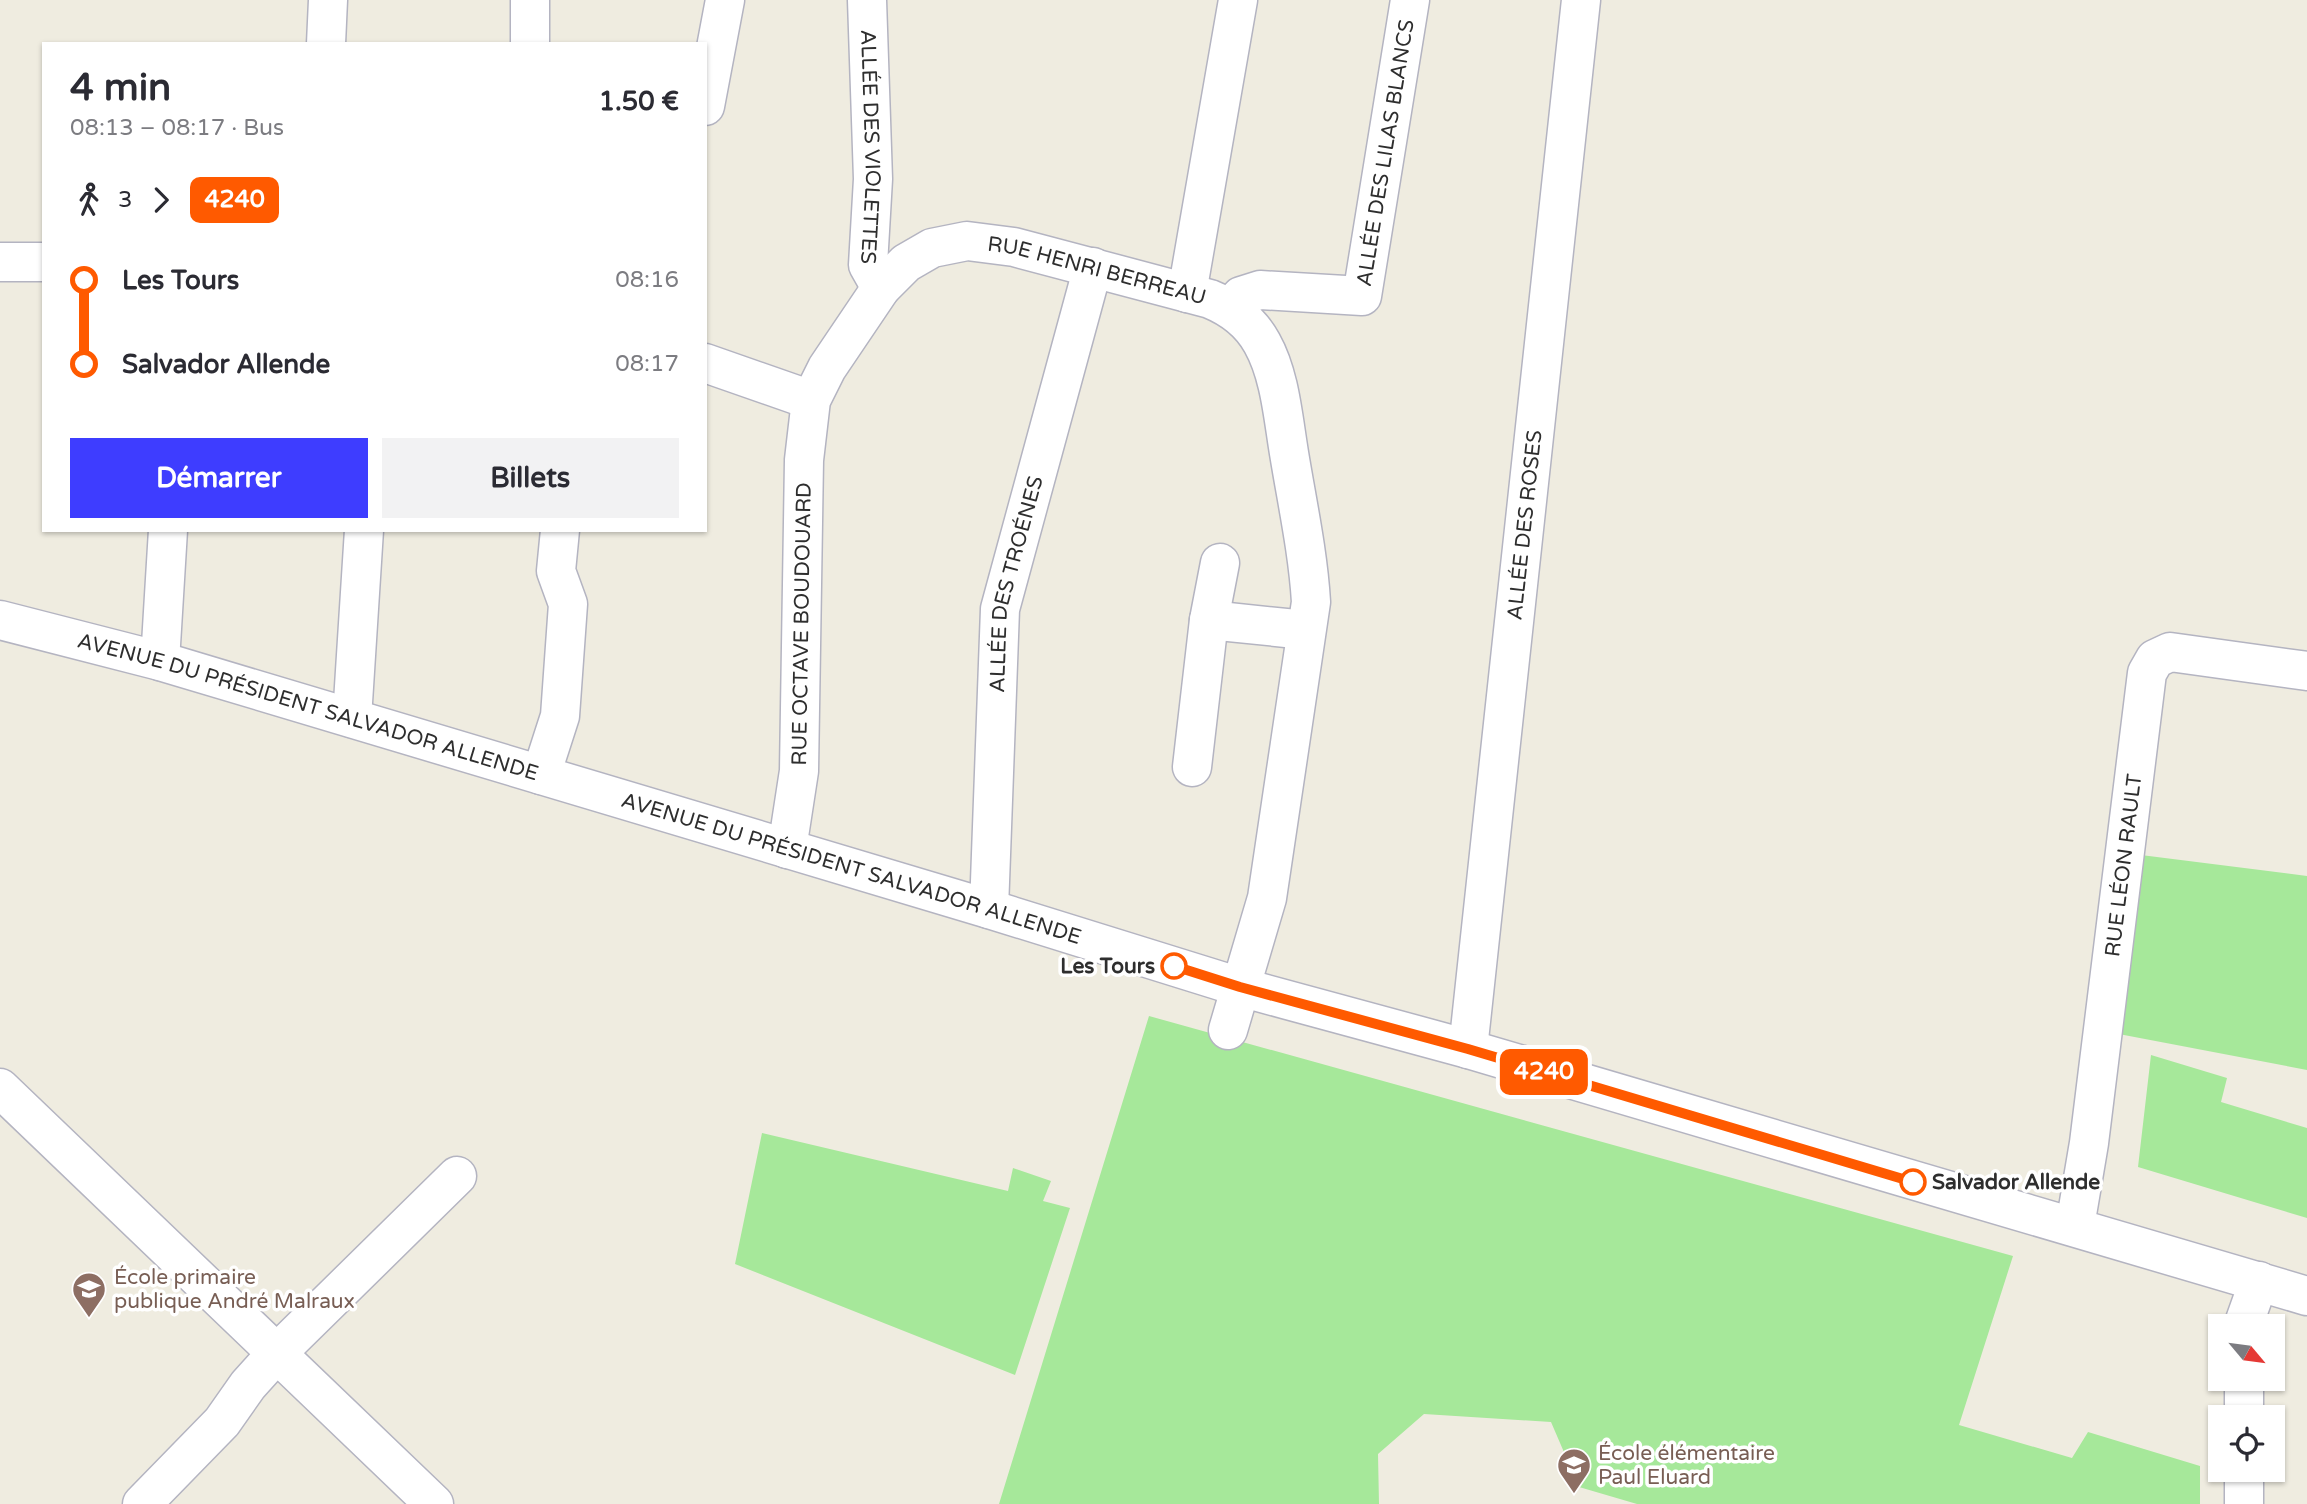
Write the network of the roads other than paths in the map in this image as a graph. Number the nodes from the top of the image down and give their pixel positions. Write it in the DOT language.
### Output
graph roads {
  1 [pos="328,0"];
  2 [pos="530,0"];
  3 [pos="725,0"];
  4 [pos="867,0"];
  5 [pos="1238,0"];
  6 [pos="1409,0"];
  7 [pos="1581,0"];
  8 [pos="326,42"];
  9 [pos="530,42"];
  10 [pos="707,95"];
  11 [pos="0,262"];
  12 [pos="42,262"];
  13 [pos="1093,267"];
  14 [pos="881,288"];
  15 [pos="1187,293"];
  16 [pos="1232,308"];
  17 [pos="707,364"];
  18 [pos="811,400"];
  19 [pos="168,532"];
  20 [pos="364,532"];
  21 [pos="561,532"];
  22 [pos="1220,563"];
  23 [pos="0,620"];
  24 [pos="1209,620"];
  25 [pos="1306,629"];
  26 [pos="160,661"];
  27 [pos="2307,671"];
  28 [pos="352,718"];
  29 [pos="1192,767"];
  30 [pos="541,775"];
  31 [pos="787,849"];
  32 [pos="989,909"];
  33 [pos="1240,987"];
  34 [pos="1228,1030"];
  35 [pos="1468,1049"];
  36 [pos="0,1088"];
  37 [pos="457,1176"];
  38 [pos="2075,1226"];
  39 [pos="2259,1281"];
  40 [pos="2307,1296"];
  41 [pos="2247,1314"];
  42 [pos="276,1354"];
  43 [pos="2244,1482"];
  44 [pos="142,1504"];
  45 [pos="434,1504"];
  46 [pos="2244,1504"];
  1 -- 8 [label="street"];
  2 -- 9 [label="street"];
  3 -- 10 [label="street"];
  4 -- 14 [label="street, ALLÉE DES VIOLETTES"];
  5 -- 15 [label="street"];
  6 -- 16 [label="street, ALLÉE DES LILAS BLANCS"];
  7 -- 35 [label="street, ALLÉE DES ROSES"];
  11 -- 12 [label="street"];
  13 -- 14 [label="street, RUE HENRI BERREAU"];
  13 -- 15 [label="street, RUE HENRI BERREAU"];
  13 -- 32 [label="street, ALLÉE DES TROÉNES"];
  14 -- 18 [label="street, RUE HENRI BERREAU"];
  15 -- 16 [label="street, RUE HENRI BERREAU"];
  16 -- 25 [label="street, RUE HENRI BERREAU"];
  17 -- 18 [label="street"];
  18 -- 31 [label="street, RUE OCTAVE BOUDOUARD"];
  19 -- 26 [label="street"];
  20 -- 28 [label="street"];
  21 -- 30 [label="street"];
  22 -- 24 [label="street"];
  23 -- 26 [label="street, AVENUE DU PRÉSIDENT SALVADOR ALLENDE"];
  24 -- 25 [label="street"];
  24 -- 29 [label="street"];
  25 -- 33 [label="street, RUE HENRI BERREAU"];
  26 -- 28 [label="street, AVENUE DU PRÉSIDENT SALVADOR ALLENDE"];
  27 -- 38 [label="street, RUE LÉON RAULT"];
  28 -- 30 [label="street, AVENUE DU PRÉSIDENT SALVADOR ALLENDE"];
  30 -- 31 [label="street, AVENUE DU PRÉSIDENT SALVADOR ALLENDE"];
  31 -- 32 [label="street, AVENUE DU PRÉSIDENT SALVADOR ALLENDE"];
  32 -- 33 [label="street, AVENUE DU PRÉSIDENT SALVADOR ALLENDE"];
  33 -- 34 [label="street, RUE HENRI BERREAU"];
  33 -- 35 [label="street, AVENUE DU PRÉSIDENT SALVADOR ALLENDE"];
  35 -- 38 [label="street, AVENUE DU PRÉSIDENT SALVADOR ALLENDE"];
  36 -- 42 [label="street"];
  37 -- 42 [label="street"];
  38 -- 39 [label="street, AVENUE DU PRÉSIDENT SALVADOR ALLENDE"];
  39 -- 40 [label="street, AVENUE DU PRÉSIDENT SALVADOR ALLENDE"];
  39 -- 41 [label="street"];
  42 -- 44 [label="street"];
  42 -- 45 [label="street"];
  43 -- 46 [label="street"];
}
